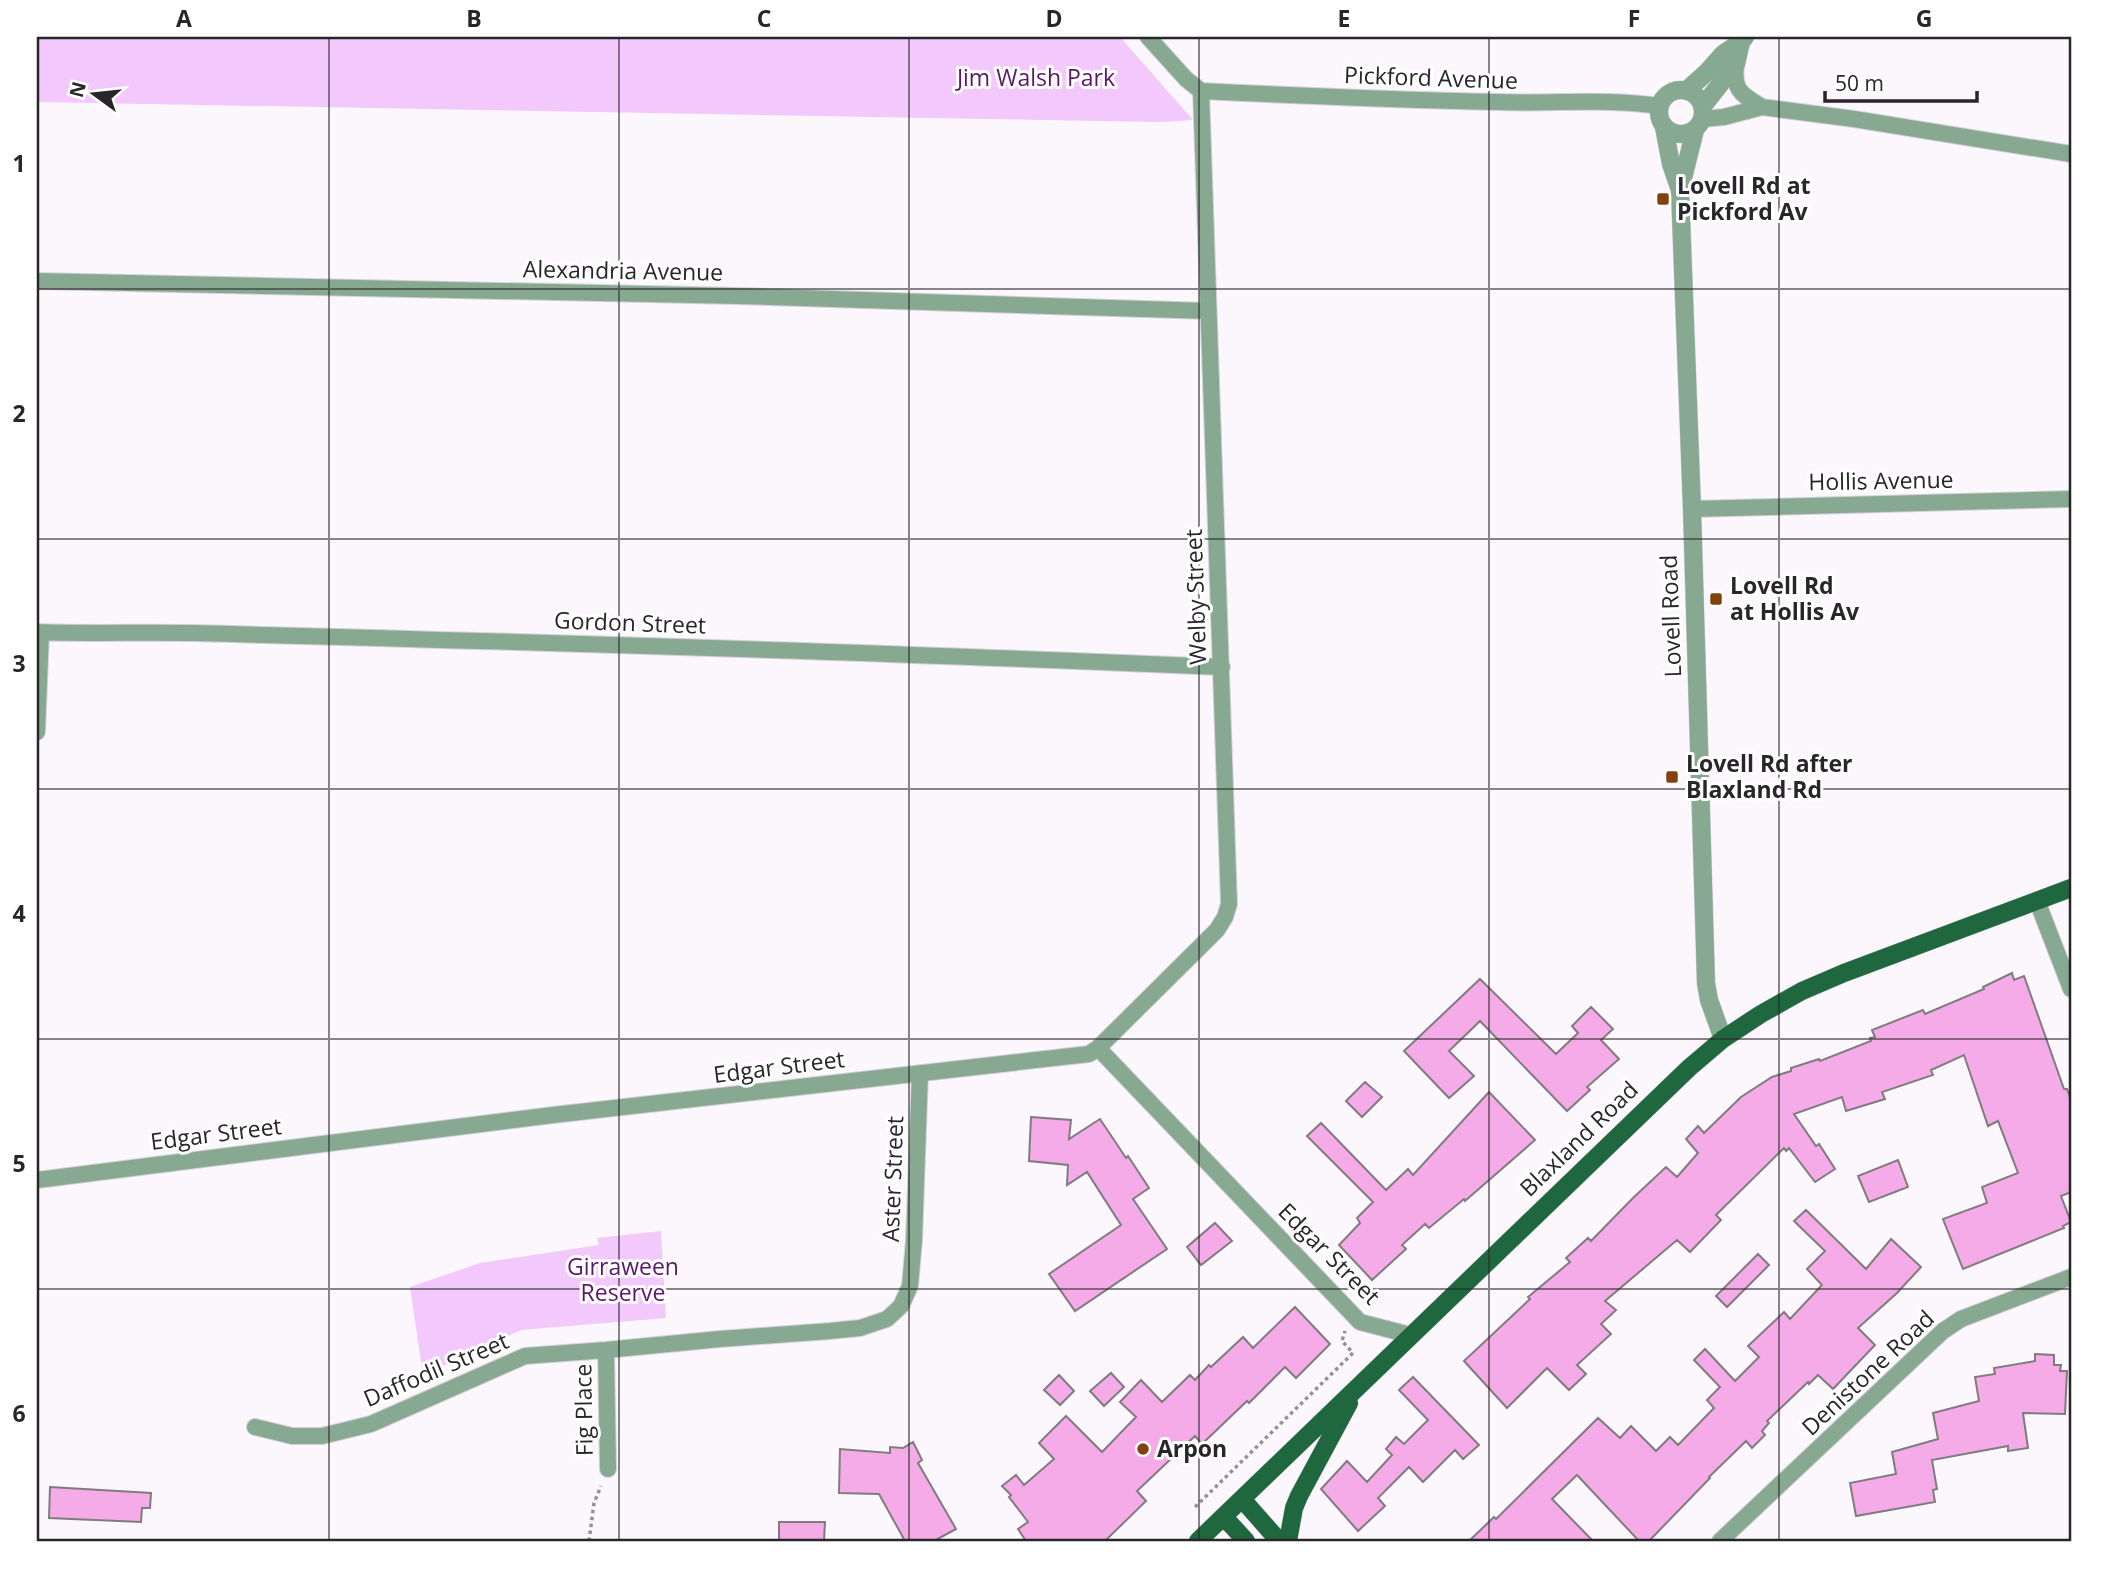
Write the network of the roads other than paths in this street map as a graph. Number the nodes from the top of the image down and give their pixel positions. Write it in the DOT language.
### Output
graph roads {
  1 [pos="1147,37"];
  2 [pos="1743,40"];
  3 [pos="1736,64"];
  4 [pos="1201,91"];
  5 [pos="1686,91"];
  6 [pos="1659,106"];
  7 [pos="1762,107"];
  8 [pos="1700,118"];
  9 [pos="1664,127"];
  10 [pos="2071,154"];
  11 [pos="1680,190"];
  12 [pos="37,281"];
  13 [pos="1208,311"];
  14 [pos="2071,499"];
  15 [pos="1692,509"];
  16 [pos="39,633"];
  17 [pos="1222,667"];
  18 [pos="37,732"];
  19 [pos="2071,888"];
  20 [pos="2037,901"];
  21 [pos="2071,989"];
  22 [pos="1723,1039"];
  23 [pos="1098,1048"];
  24 [pos="920,1073"];
  25 [pos="37,1180"];
  26 [pos="2071,1277"];
  27 [pos="910,1286"];
  28 [pos="1410,1335"];
  29 [pos="606,1350"];
  30 [pos="1359,1384"];
  31 [pos="255,1426"];
  32 [pos="608,1469"];
  33 [pos="1242,1499"];
  34 [pos="1224,1517"];
  35 [pos="1198,1541"];
  36 [pos="1246,1541"];
  37 [pos="1279,1541"];
  38 [pos="1288,1541"];
  39 [pos="1720,1541"];
  1 -- 4 [label="street"];
  2 -- 3 [label="street, Lovell Road"];
  2 -- 5 [label="street, Lovell Road"];
  3 -- 7 [label="street"];
  3 -- 8 [label="street, Lovell Road"];
  4 -- 6 [label="street, Pickford Avenue"];
  4 -- 13 [label="street, Welby Street"];
  5 -- 6 [label="street"];
  5 -- 8 [label="street"];
  6 -- 9 [label="street"];
  7 -- 8 [label="street"];
  7 -- 10 [label="street"];
  8 -- 9 [label="street"];
  8 -- 11 [label="street, Lovell Road"];
  9 -- 11 [label="street, Lovell Road"];
  11 -- 15 [label="street, Lovell Road"];
  12 -- 13 [label="street, Alexandria Avenue"];
  13 -- 17 [label="street, Welby Street"];
  14 -- 15 [label="street, Hollis Avenue"];
  15 -- 22 [label="street, Lovell Road"];
  16 -- 17 [label="street, Gordon Street"];
  16 -- 18 [label="street"];
  17 -- 23 [label="street, Welby Street"];
  19 -- 20 [label="main road, Blaxland Road"];
  20 -- 21 [label="street"];
  20 -- 22 [label="main road, Blaxland Road"];
  22 -- 28 [label="main road, Blaxland Road"];
  23 -- 24 [label="street, Edgar Street"];
  23 -- 28 [label="street, Edgar Street"];
  24 -- 25 [label="street, Edgar Street"];
  24 -- 27 [label="street, Aster Street"];
  26 -- 39 [label="street, Denistone Road"];
  27 -- 29 [label="street, Daffodil Street"];
  28 -- 30 [label="main road, Blaxland Road"];
  29 -- 31 [label="street, Daffodil Street"];
  29 -- 32 [label="street, Fig Place"];
  30 -- 33 [label="main road, Blaxland Road"];
  30 -- 38 [label="main road"];
  33 -- 34 [label="main road, Blaxland Road"];
  33 -- 37 [label="main road"];
  34 -- 35 [label="main road, Blaxland Road"];
  34 -- 36 [label="main road"];
}
